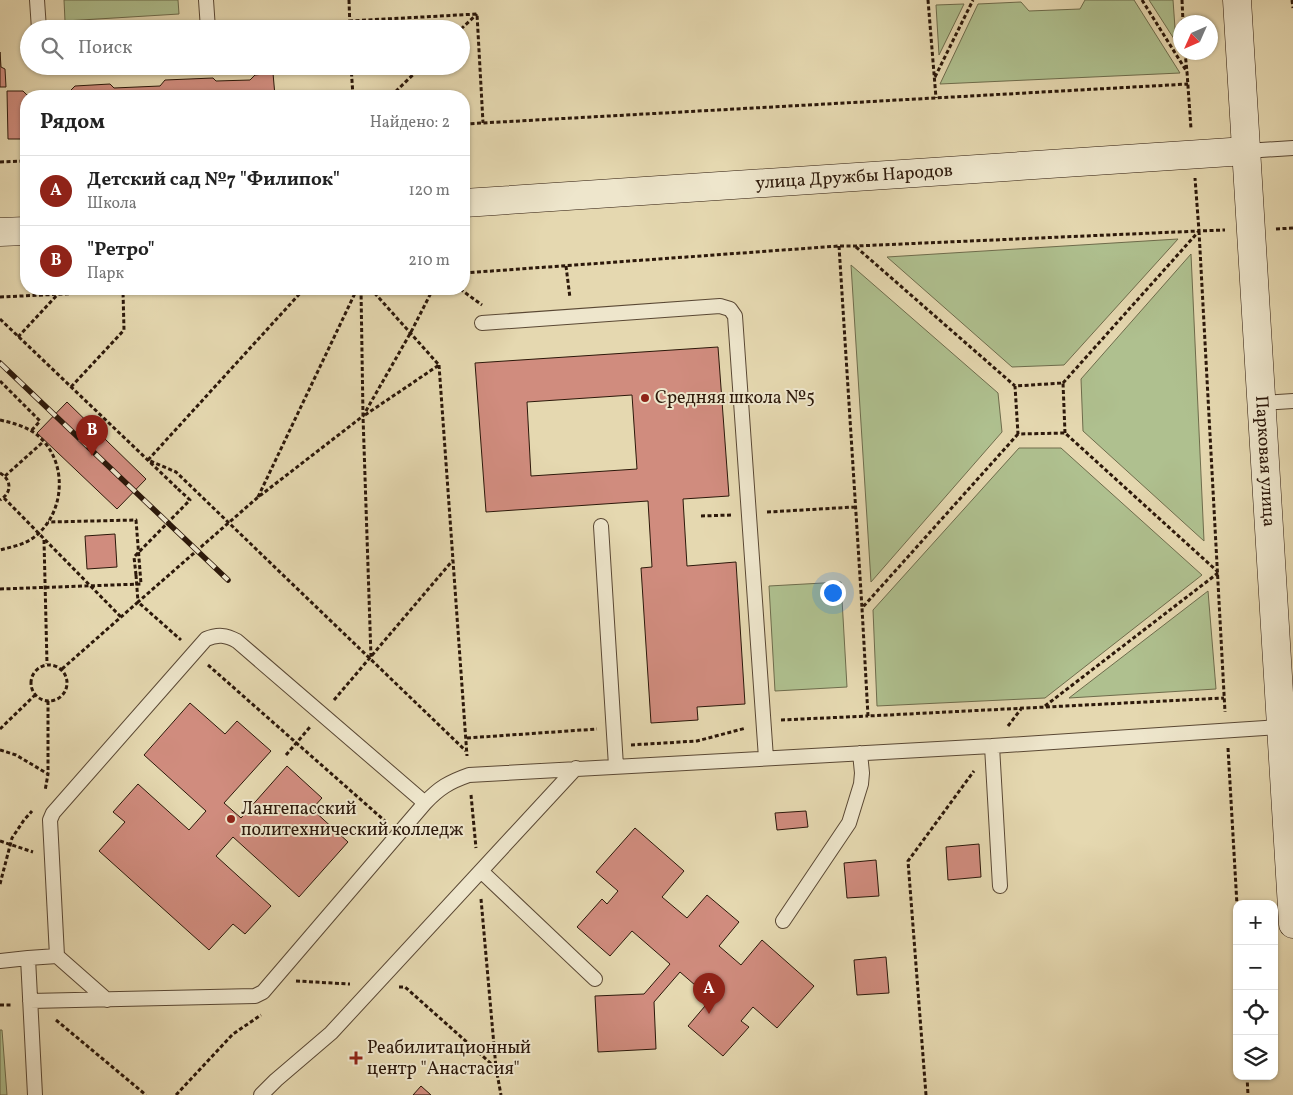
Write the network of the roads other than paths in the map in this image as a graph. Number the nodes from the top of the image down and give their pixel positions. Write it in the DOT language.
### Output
graph roads {
  1 [pos="37,0"];
  2 [pos="206,0"];
  3 [pos="1237,0"];
  4 [pos="38,20"];
  5 [pos="207,20"];
  6 [pos="1293,148"];
  7 [pos="1246,151"];
  8 [pos="470,203"];
  9 [pos="20,231"];
  10 [pos="0,232"];
  11 [pos="482,323"];
  12 [pos="1293,401"];
  13 [pos="1261,402"];
  14 [pos="601,526"];
  15 [pos="1281,727"];
  16 [pos="992,746"];
  17 [pos="860,753"];
  18 [pos="766,758"];
  19 [pos="616,766"];
  20 [pos="576,768"];
  21 [pos="424,804"];
  22 [pos="480,873"];
  23 [pos="1000,886"];
  24 [pos="783,920"];
  25 [pos="1293,924"];
  26 [pos="57,956"];
  27 [pos="28,958"];
  28 [pos="0,961"];
  29 [pos="595,979"];
  30 [pos="107,1000"];
  31 [pos="30,1001"];
  32 [pos="35,1095"];
  33 [pos="261,1095"];
  1 -- 4 [label="lane"];
  2 -- 5 [label="lane"];
  3 -- 7 [label="street, Парковая улица"];
  6 -- 7 [label="lane"];
  7 -- 8 [label="street, улица Дружбы Народов"];
  7 -- 13 [label="street, Парковая улица"];
  9 -- 10 [label="street"];
  11 -- 18 [label="lane"];
  12 -- 13 [label="lane"];
  13 -- 15 [label="street, Парковая улица"];
  14 -- 19 [label="lane"];
  15 -- 16 [label="lane"];
  15 -- 25 [label="street, Парковая улица"];
  16 -- 17 [label="lane"];
  16 -- 23 [label="lane"];
  17 -- 18 [label="lane"];
  17 -- 24 [label="lane"];
  18 -- 19 [label="lane"];
  19 -- 20 [label="lane"];
  20 -- 21 [label="lane"];
  20 -- 22 [label="lane"];
  21 -- 26 [label="lane"];
  21 -- 30 [label="lane"];
  22 -- 29 [label="lane"];
  22 -- 33 [label="lane"];
  26 -- 27 [label="lane"];
  26 -- 30 [label="lane"];
  27 -- 28 [label="lane"];
  27 -- 31 [label="lane"];
  30 -- 31 [label="lane"];
  31 -- 32 [label="lane"];
}
